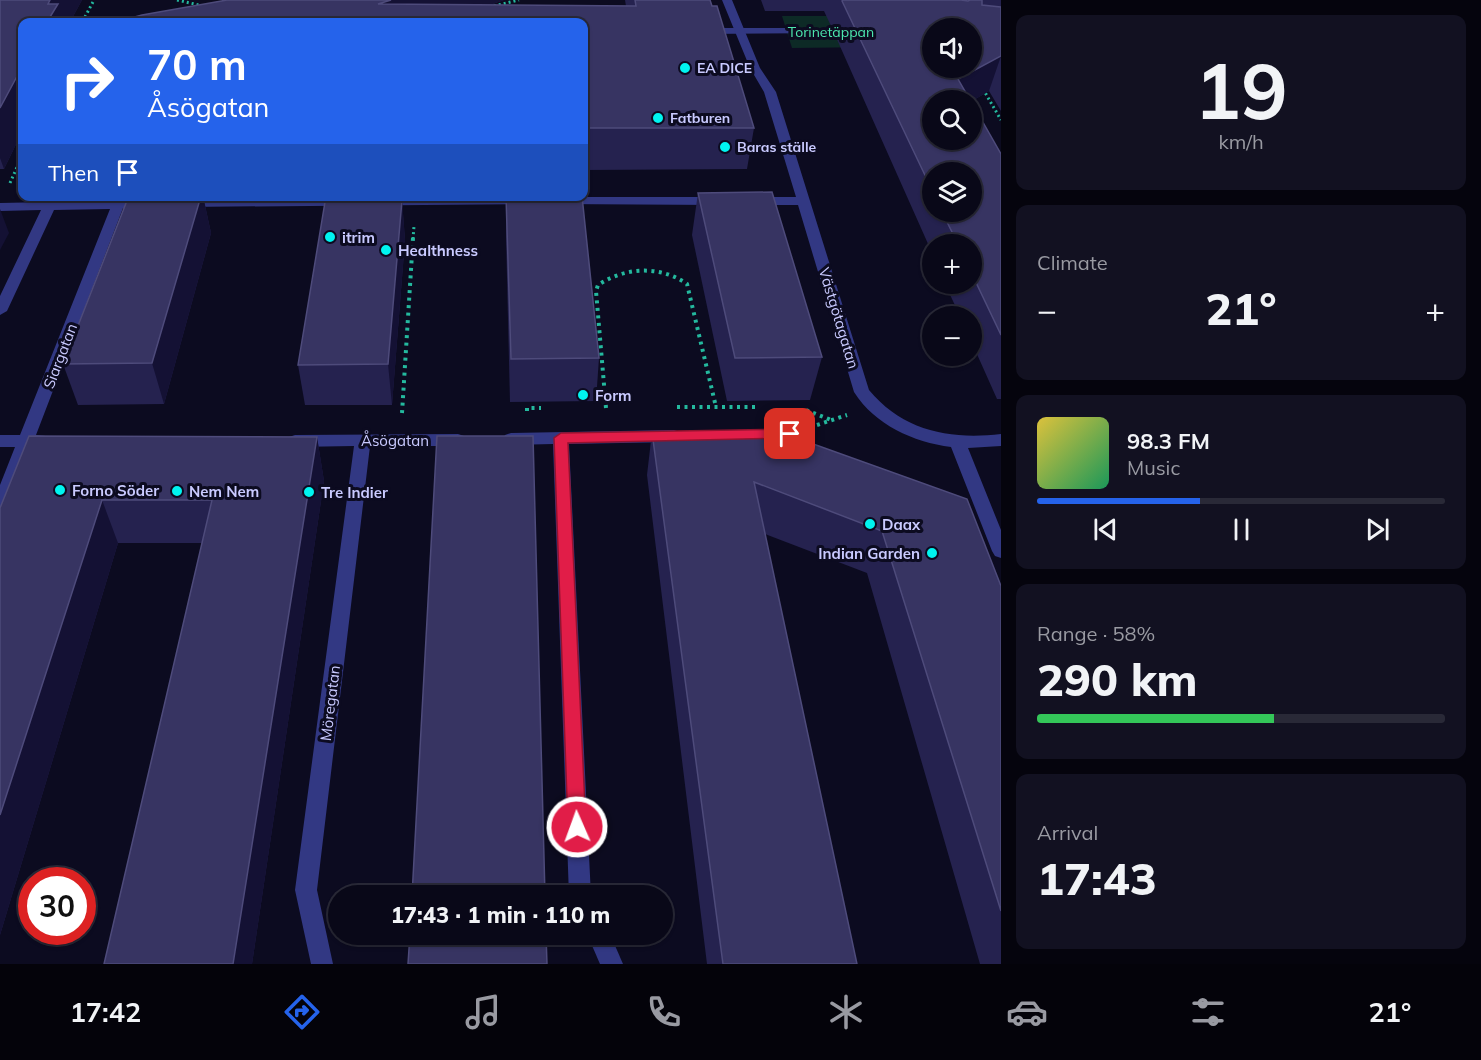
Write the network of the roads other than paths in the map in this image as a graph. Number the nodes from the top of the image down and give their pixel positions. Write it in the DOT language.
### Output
graph roads {
  1 [pos="727,0"];
  2 [pos="694,31"];
  3 [pos="738,31"];
  4 [pos="832,31"];
  5 [pos="803,201"];
  6 [pos="118,205"];
  7 [pos="49,206"];
  8 [pos="0,207"];
  9 [pos="0,311"];
  10 [pos="744,434"];
  11 [pos="790,434"];
  12 [pos="687,435"];
  13 [pos="561,438"];
  14 [pos="494,439"];
  15 [pos="470,440"];
  16 [pos="1001,440"];
  17 [pos="0,441"];
  18 [pos="27,441"];
  19 [pos="63,441"];
  20 [pos="279,441"];
  21 [pos="363,441"];
  22 [pos="958,444"];
  23 [pos="0,506"];
  24 [pos="1001,552"];
  25 [pos="580,885"];
  26 [pos="603,945"];
  27 [pos="322,964"];
  28 [pos="612,964"];
  1 -- 3 [label="street, Västgötagatan"];
  2 -- 3 [label="street"];
  3 -- 4 [label="street"];
  3 -- 5 [label="street, Västgötagatan"];
  5 -- 6 [label="street"];
  5 -- 22 [label="street, Västgötagatan"];
  6 -- 7 [label="street"];
  6 -- 18 [label="street, Siargatan"];
  7 -- 8 [label="street"];
  7 -- 9 [label="street"];
  10 -- 11 [label="street"];
  12 -- 13 [label="street"];
  13 -- 14 [label="street"];
  13 -- 25 [label="street"];
  15 -- 21 [label="street, Åsögatan"];
  16 -- 22 [label="street"];
  17 -- 18 [label="street"];
  18 -- 19 [label="street"];
  18 -- 23 [label="street, Siargatan"];
  20 -- 21 [label="street, Åsögatan"];
  21 -- 27 [label="street, Möregatan"];
  22 -- 24 [label="street"];
  26 -- 28 [label="street"];
}
